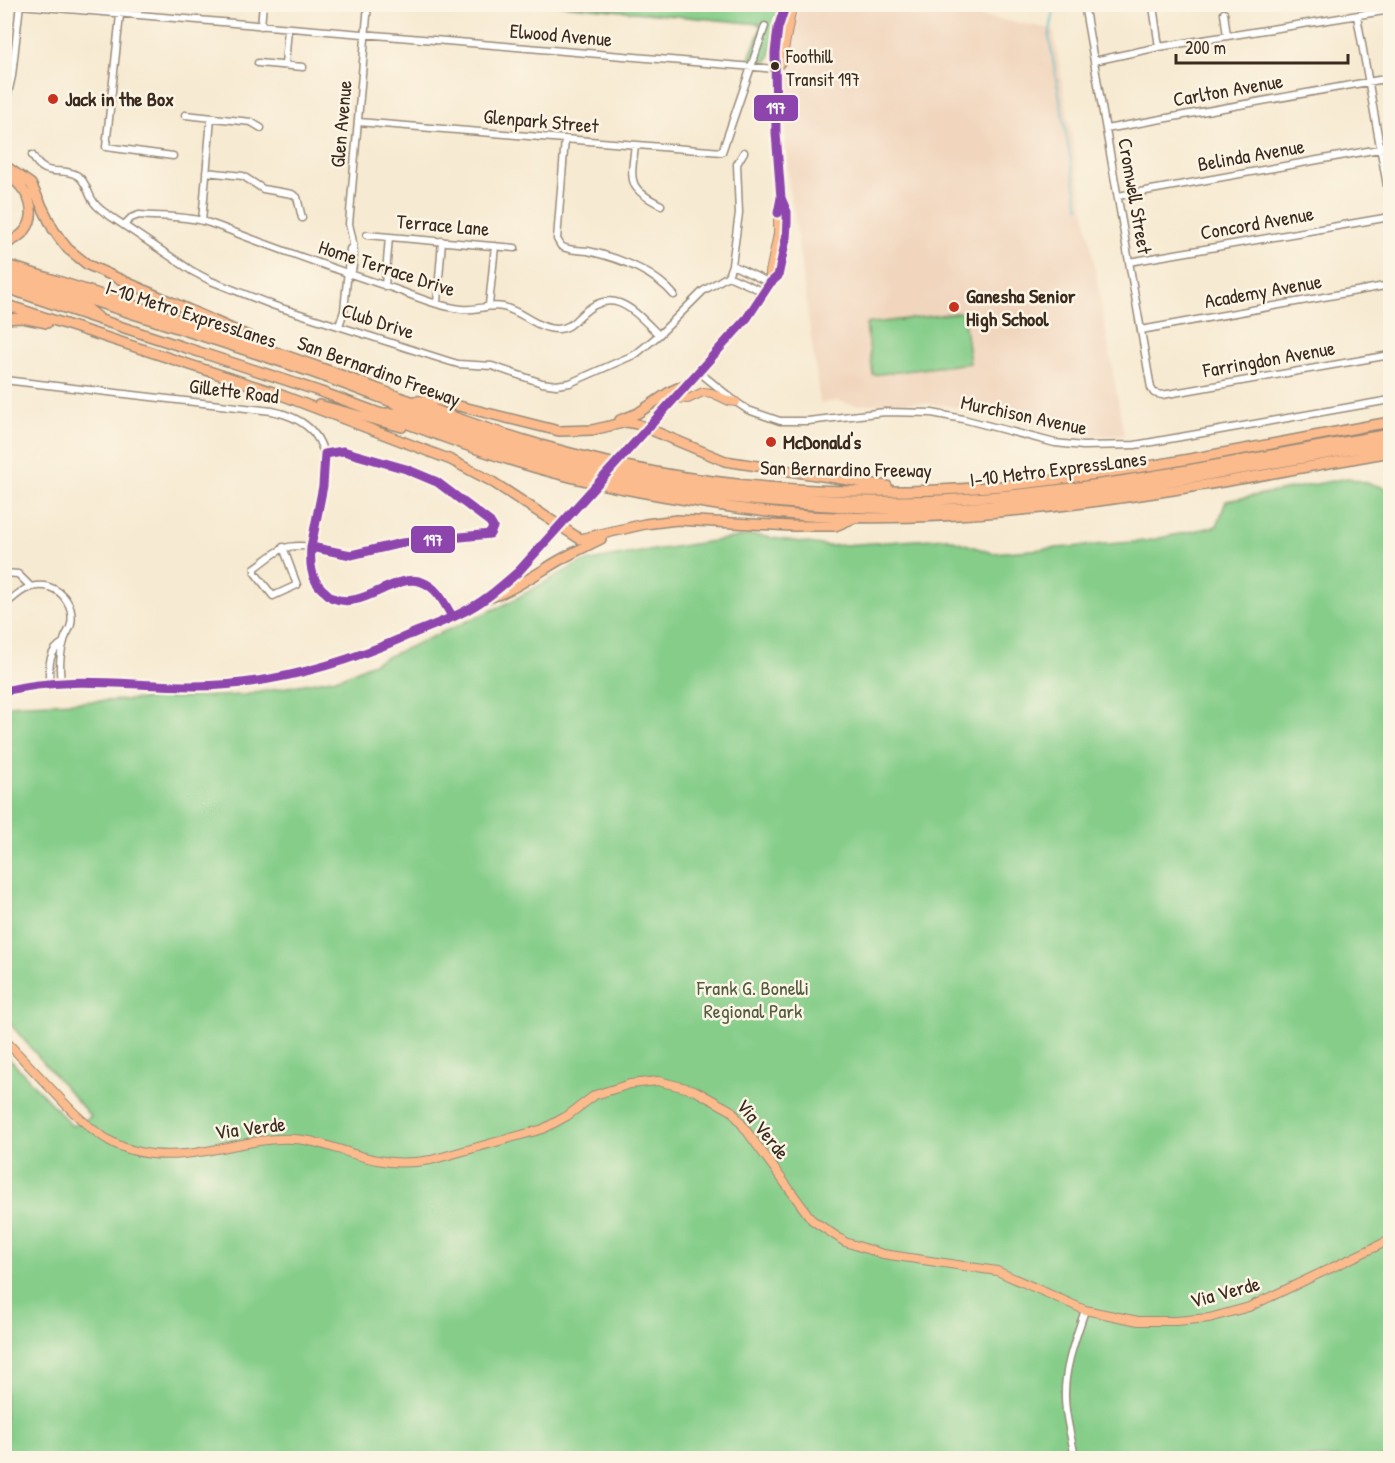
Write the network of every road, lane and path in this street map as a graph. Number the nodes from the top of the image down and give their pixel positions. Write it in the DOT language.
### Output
graph roads {
  1 [pos="263,4"];
  2 [pos="368,4"];
  3 [pos="786,4"];
  4 [pos="790,4"];
  5 [pos="1084,4"];
  6 [pos="20,5"];
  7 [pos="1153,6"];
  8 [pos="1390,10"];
  9 [pos="1224,13"];
  10 [pos="120,15"];
  11 [pos="1357,16"];
  12 [pos="261,26"];
  13 [pos="765,26"];
  14 [pos="288,28"];
  15 [pos="365,34"];
  16 [pos="1227,36"];
  17 [pos="1159,47"];
  18 [pos="1094,61"];
  19 [pos="258,63"];
  20 [pos="285,65"];
  21 [pos="303,67"];
  22 [pos="750,68"];
  23 [pos="776,69"];
  24 [pos="8,75"];
  25 [pos="1390,78"];
  26 [pos="1369,82"];
  27 [pos="4,111"];
  28 [pos="185,115"];
  29 [pos="211,118"];
  30 [pos="358,122"];
  31 [pos="261,128"];
  32 [pos="1106,129"];
  33 [pos="565,139"];
  34 [pos="635,145"];
  35 [pos="1390,147"];
  36 [pos="1381,149"];
  37 [pos="744,152"];
  38 [pos="32,155"];
  39 [pos="173,156"];
  40 [pos="4,165"];
  41 [pos="206,172"];
  42 [pos="4,174"];
  43 [pos="1118,196"];
  44 [pos="1390,203"];
  45 [pos="661,205"];
  46 [pos="1390,217"];
  47 [pos="303,218"];
  48 [pos="202,221"];
  49 [pos="124,225"];
  50 [pos="367,235"];
  51 [pos="389,237"];
  52 [pos="442,241"];
  53 [pos="4,244"];
  54 [pos="495,246"];
  55 [pos="515,248"];
  56 [pos="1129,262"];
  57 [pos="4,264"];
  58 [pos="732,265"];
  59 [pos="4,272"];
  60 [pos="348,274"];
  61 [pos="728,276"];
  62 [pos="4,279"];
  63 [pos="770,283"];
  64 [pos="1390,285"];
  65 [pos="385,286"];
  66 [pos="4,287"];
  67 [pos="764,292"];
  68 [pos="674,295"];
  69 [pos="437,303"];
  70 [pos="4,304"];
  71 [pos="489,305"];
  72 [pos="4,319"];
  73 [pos="102,321"];
  74 [pos="339,326"];
  75 [pos="87,330"];
  76 [pos="1141,330"];
  77 [pos="659,335"];
  78 [pos="1390,355"];
  79 [pos="323,369"];
  80 [pos="699,372"];
  81 [pos="4,380"];
  82 [pos="689,383"];
  83 [pos="276,393"];
  84 [pos="1154,393"];
  85 [pos="675,398"];
  86 [pos="1390,400"];
  87 [pos="409,401"];
  88 [pos="736,402"];
  89 [pos="379,413"];
  90 [pos="1390,422"];
  91 [pos="612,424"];
  92 [pos="647,429"];
  93 [pos="1390,434"];
  94 [pos="460,443"];
  95 [pos="1390,443"];
  96 [pos="1390,452"];
  97 [pos="907,490"];
  98 [pos="856,517"];
  99 [pos="560,527"];
  100 [pos="625,529"];
  101 [pos="283,547"];
  102 [pos="311,547"];
  103 [pos="4,573"];
  104 [pos="30,586"];
  105 [pos="482,600"];
  106 [pos="4,606"];
  107 [pos="452,616"];
  108 [pos="63,643"];
  109 [pos="51,657"];
  110 [pos="60,660"];
  111 [pos="50,682"];
  112 [pos="61,682"];
  113 [pos="4,691"];
  114 [pos="4,1039"];
  115 [pos="1390,1240"];
  116 [pos="1085,1310"];
  117 [pos="1075,1458"];
  1 -- 12 [label="street"];
  2 -- 15 [label="street, Glen Avenue"];
  3 -- 23 [label="main road"];
  4 -- 23 [label="main road"];
  5 -- 18 [label="street, Cromwell Street"];
  6 -- 10 [label="street, Elwood Avenue"];
  6 -- 24 [label="street"];
  7 -- 17 [label="street"];
  8 -- 11 [label="street"];
  9 -- 16 [label="street"];
  10 -- 12 [label="street, Elwood Avenue"];
  10 -- 39 [label="street"];
  11 -- 16 [label="street"];
  11 -- 26 [label="street"];
  12 -- 14 [label="street, Elwood Avenue"];
  13 -- 22 [label="street"];
  14 -- 15 [label="street, Elwood Avenue"];
  14 -- 20 [label="street"];
  15 -- 22 [label="street, Elwood Avenue"];
  15 -- 30 [label="street, Glen Avenue"];
  16 -- 17 [label="street"];
  17 -- 18 [label="street"];
  18 -- 32 [label="street, Cromwell Street"];
  19 -- 20 [label="street"];
  20 -- 21 [label="street"];
  22 -- 23 [label="street, Elwood Avenue"];
  22 -- 34 [label="street, Glenpark Street"];
  23 -- 63 [label="main road"];
  24 -- 27 [label="street"];
  25 -- 26 [label="street, Carlton Avenue"];
  26 -- 32 [label="street, Carlton Avenue"];
  26 -- 36 [label="street"];
  28 -- 29 [label="street"];
  29 -- 31 [label="street"];
  29 -- 41 [label="street"];
  30 -- 33 [label="street, Glenpark Street"];
  30 -- 60 [label="street, Glen Avenue"];
  32 -- 43 [label="street, Cromwell Street"];
  33 -- 34 [label="street, Glenpark Street"];
  33 -- 68 [label="street"];
  34 -- 45 [label="street"];
  35 -- 36 [label="street, Belinda Avenue"];
  36 -- 43 [label="street, Belinda Avenue"];
  36 -- 44 [label="street"];
  37 -- 58 [label="street"];
  38 -- 49 [label="street, Club Drive"];
  40 -- 79 [label="highway"];
  41 -- 47 [label="street"];
  41 -- 48 [label="street"];
  42 -- 53 [label="highway"];
  43 -- 56 [label="street, Cromwell Street"];
  46 -- 56 [label="street, Concord Avenue"];
  48 -- 49 [label="street, Home Terrace Drive"];
  48 -- 60 [label="street, Home Terrace Drive"];
  49 -- 74 [label="street, Club Drive"];
  50 -- 51 [label="street, Terrace Lane"];
  51 -- 52 [label="street, Terrace Lane"];
  51 -- 65 [label="street"];
  52 -- 54 [label="street, Terrace Lane"];
  52 -- 69 [label="street"];
  54 -- 55 [label="street, Terrace Lane"];
  54 -- 71 [label="street"];
  56 -- 76 [label="street, Cromwell Street"];
  57 -- 79 [label="highway, San Bernardino Freeway"];
  58 -- 61 [label="street"];
  58 -- 63 [label="street"];
  59 -- 93 [label="highway, I-10 Metro ExpressLanes"];
  60 -- 65 [label="street, Home Terrace Drive"];
  60 -- 74 [label="street, Glen Avenue"];
  61 -- 67 [label="street"];
  61 -- 77 [label="street, Club Drive"];
  62 -- 73 [label="highway, I-10 Metro ExpressLanes"];
  63 -- 67 [label="main road"];
  64 -- 76 [label="street, Academy Avenue"];
  65 -- 69 [label="street, Home Terrace Drive"];
  66 -- 73 [label="highway, San Bernardino Freeway"];
  67 -- 80 [label="main road"];
  69 -- 71 [label="street, Home Terrace Drive"];
  70 -- 75 [label="highway"];
  71 -- 77 [label="street, Home Terrace Drive"];
  72 -- 75 [label="highway"];
  73 -- 89 [label="highway, San Bernardino Freeway"];
  74 -- 77 [label="street, Club Drive"];
  75 -- 83 [label="highway"];
  76 -- 84 [label="street, Cromwell Street"];
  78 -- 84 [label="street, Farringdon Avenue"];
  79 -- 87 [label="highway, San Bernardino Freeway"];
  80 -- 82 [label="main road"];
  80 -- 88 [label="street, Murchison Avenue"];
  81 -- 102 [label="street, Gillette Road"];
  82 -- 85 [label="main road"];
  82 -- 91 [label="highway"];
  83 -- 94 [label="highway"];
  83 -- 99 [label="highway"];
  85 -- 88 [label="main road"];
  85 -- 92 [label="main road"];
  86 -- 88 [label="street, Murchison Avenue"];
  87 -- 91 [label="highway"];
  87 -- 97 [label="highway, San Bernardino Freeway"];
  89 -- 94 [label="highway, San Bernardino Freeway"];
  89 -- 95 [label="highway, I-10 Metro ExpressLanes"];
  90 -- 97 [label="highway, San Bernardino Freeway"];
  91 -- 92 [label="highway"];
  92 -- 97 [label="highway"];
  92 -- 99 [label="main road, bridge"];
  94 -- 98 [label="highway, San Bernardino Freeway"];
  96 -- 98 [label="highway, San Bernardino Freeway"];
  98 -- 100 [label="highway"];
  99 -- 100 [label="highway"];
  99 -- 105 [label="main road"];
  100 -- 105 [label="highway"];
  101 -- 101 [label="street"];
  101 -- 102 [label="street"];
  102 -- 107 [label="street, Gillette Road"];
  103 -- 104 [label="street"];
  104 -- 106 [label="street"];
  104 -- 108 [label="street"];
  105 -- 107 [label="main road"];
  107 -- 112 [label="main road"];
  108 -- 109 [label="street"];
  108 -- 110 [label="street"];
  109 -- 110 [label="street"];
  109 -- 111 [label="street"];
  110 -- 112 [label="street"];
  111 -- 112 [label="main road"];
  111 -- 113 [label="main road"];
  114 -- 116 [label="main road, Via Verde"];
  115 -- 116 [label="main road, Via Verde"];
  116 -- 117 [label="street"];
}
